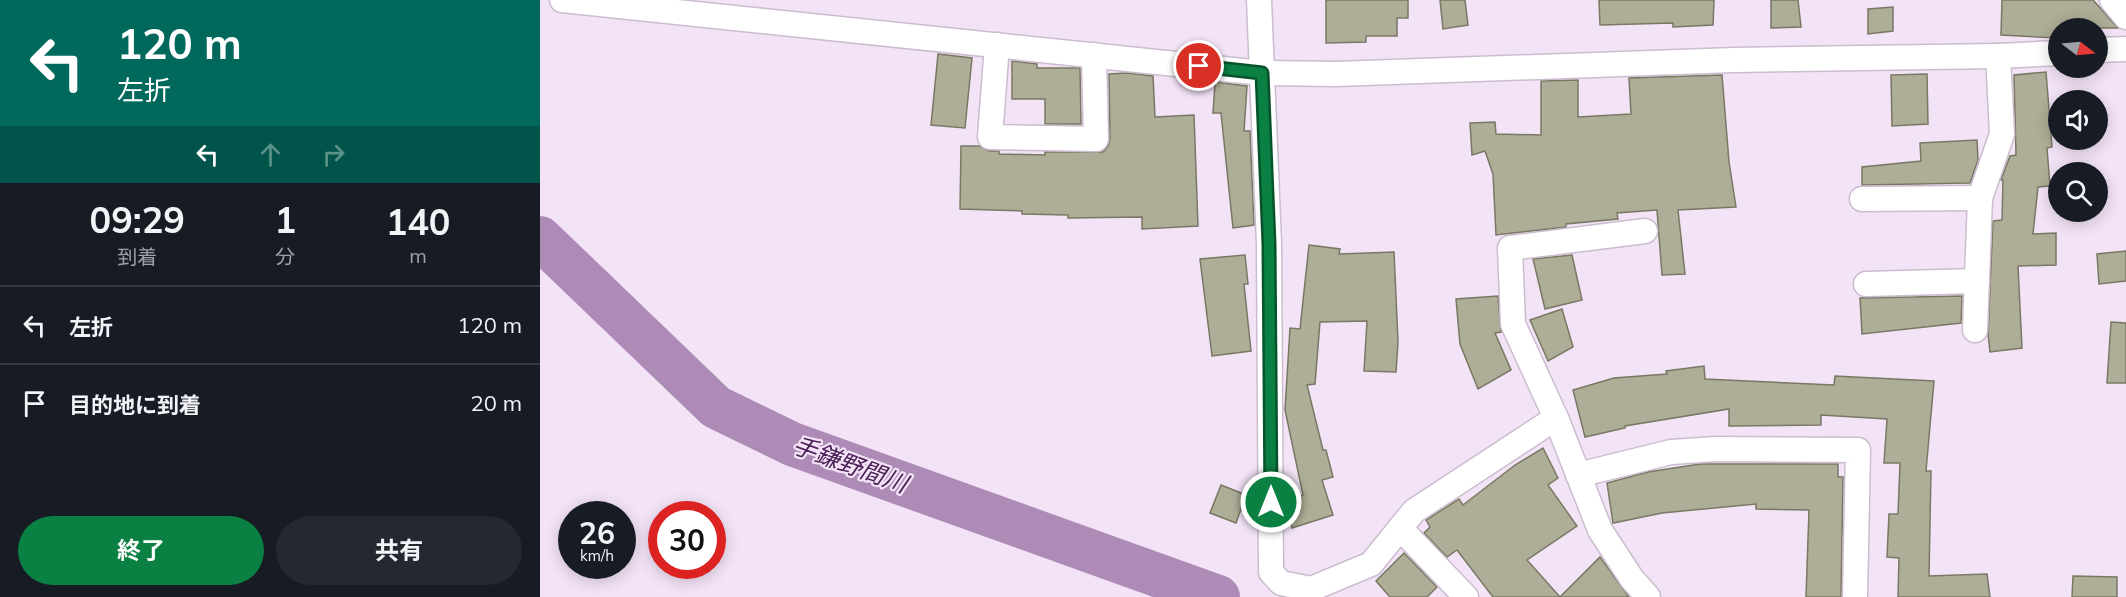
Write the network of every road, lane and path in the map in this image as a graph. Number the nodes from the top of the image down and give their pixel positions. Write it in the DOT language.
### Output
graph roads {
  1 [pos="562,0"];
  2 [pos="1259,0"];
  3 [pos="2112,0"];
  4 [pos="2126,17"];
  5 [pos="997,45"];
  6 [pos="2126,49"];
  7 [pos="2108,50"];
  8 [pos="2048,53"];
  9 [pos="1095,55"];
  10 [pos="1998,56"];
  11 [pos="1262,73"];
  12 [pos="1980,198"];
  13 [pos="1862,199"];
  14 [pos="1645,231"];
  15 [pos="1977,281"];
  16 [pos="1866,284"];
  17 [pos="1975,330"];
  18 [pos="1556,418"];
  19 [pos="1578,475"];
  20 [pos="1400,528"];
  21 [pos="1466,597"];
  22 [pos="1647,597"];
  23 [pos="1855,597"];
  1 -- 5 [label="street"];
  2 -- 11 [label="street"];
  3 -- 4 [label="street"];
  5 -- 9 [label="street"];
  5 -- 9 [label="street"];
  6 -- 7 [label="street"];
  8 -- 10 [label="street"];
  9 -- 11 [label="street"];
  10 -- 11 [label="street"];
  10 -- 12 [label="street"];
  11 -- 20 [label="street"];
  12 -- 13 [label="street"];
  12 -- 15 [label="street"];
  14 -- 18 [label="street"];
  15 -- 16 [label="street"];
  15 -- 17 [label="street"];
  18 -- 19 [label="street"];
  18 -- 20 [label="street"];
  19 -- 22 [label="street"];
  19 -- 23 [label="street"];
  20 -- 21 [label="street"];
}
